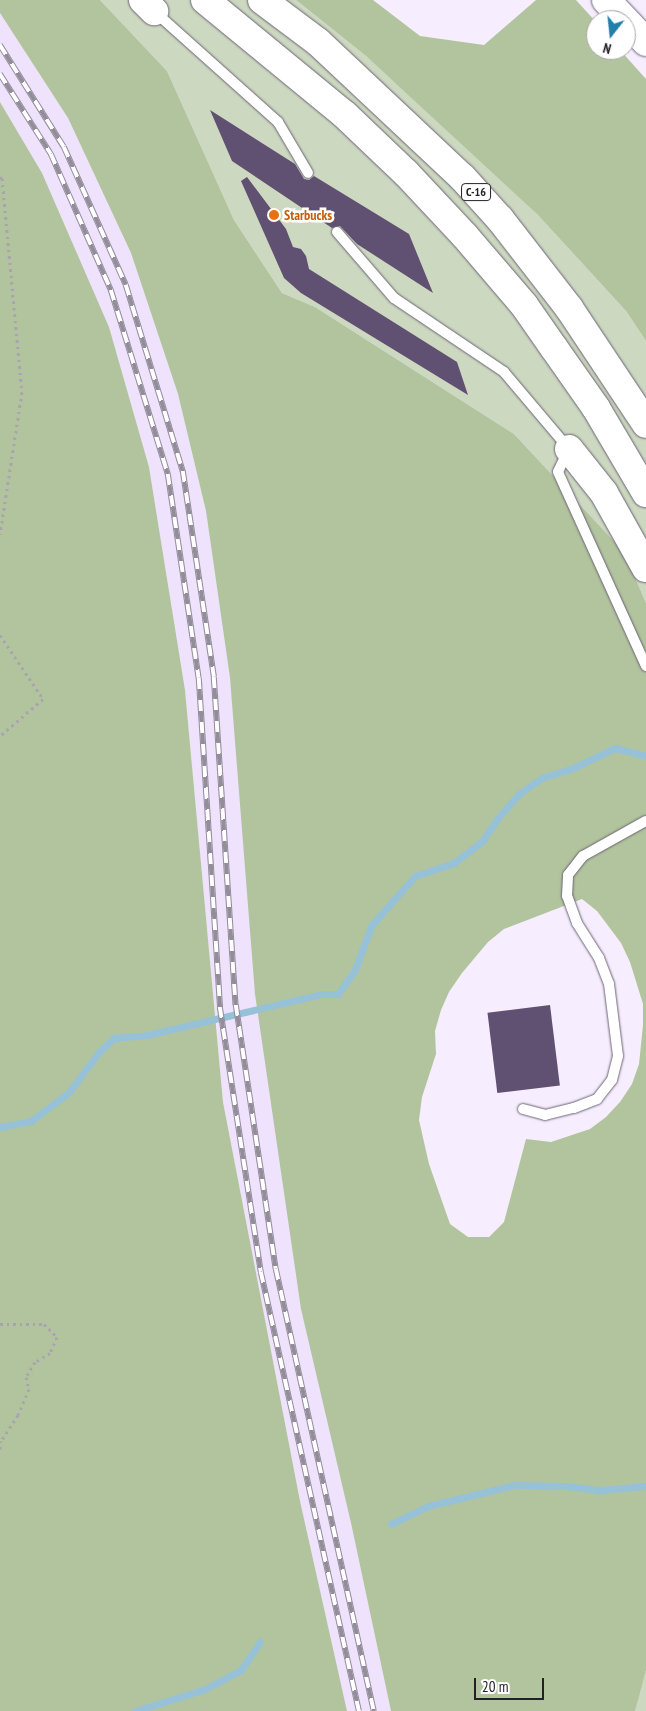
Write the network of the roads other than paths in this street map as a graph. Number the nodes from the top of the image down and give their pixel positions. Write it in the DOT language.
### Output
graph roads {
  1 [pos="204,0"];
  2 [pos="262,0"];
  3 [pos="606,0"];
  4 [pos="148,5"];
  5 [pos="646,42"];
  6 [pos="308,172"];
  7 [pos="337,232"];
  8 [pos="646,424"];
  9 [pos="569,449"];
  10 [pos="646,493"];
  11 [pos="646,568"];
  12 [pos="646,666"];
  13 [pos="646,821"];
  14 [pos="522,1109"];
  1 -- 10 [label="main road, C-16"];
  2 -- 8 [label="main road, C-16"];
  3 -- 5 [label="main road"];
  4 -- 6 [label="lane"];
  7 -- 9 [label="lane"];
  9 -- 11 [label="main road"];
  9 -- 12 [label="lane"];
  13 -- 14 [label="lane"];
}
